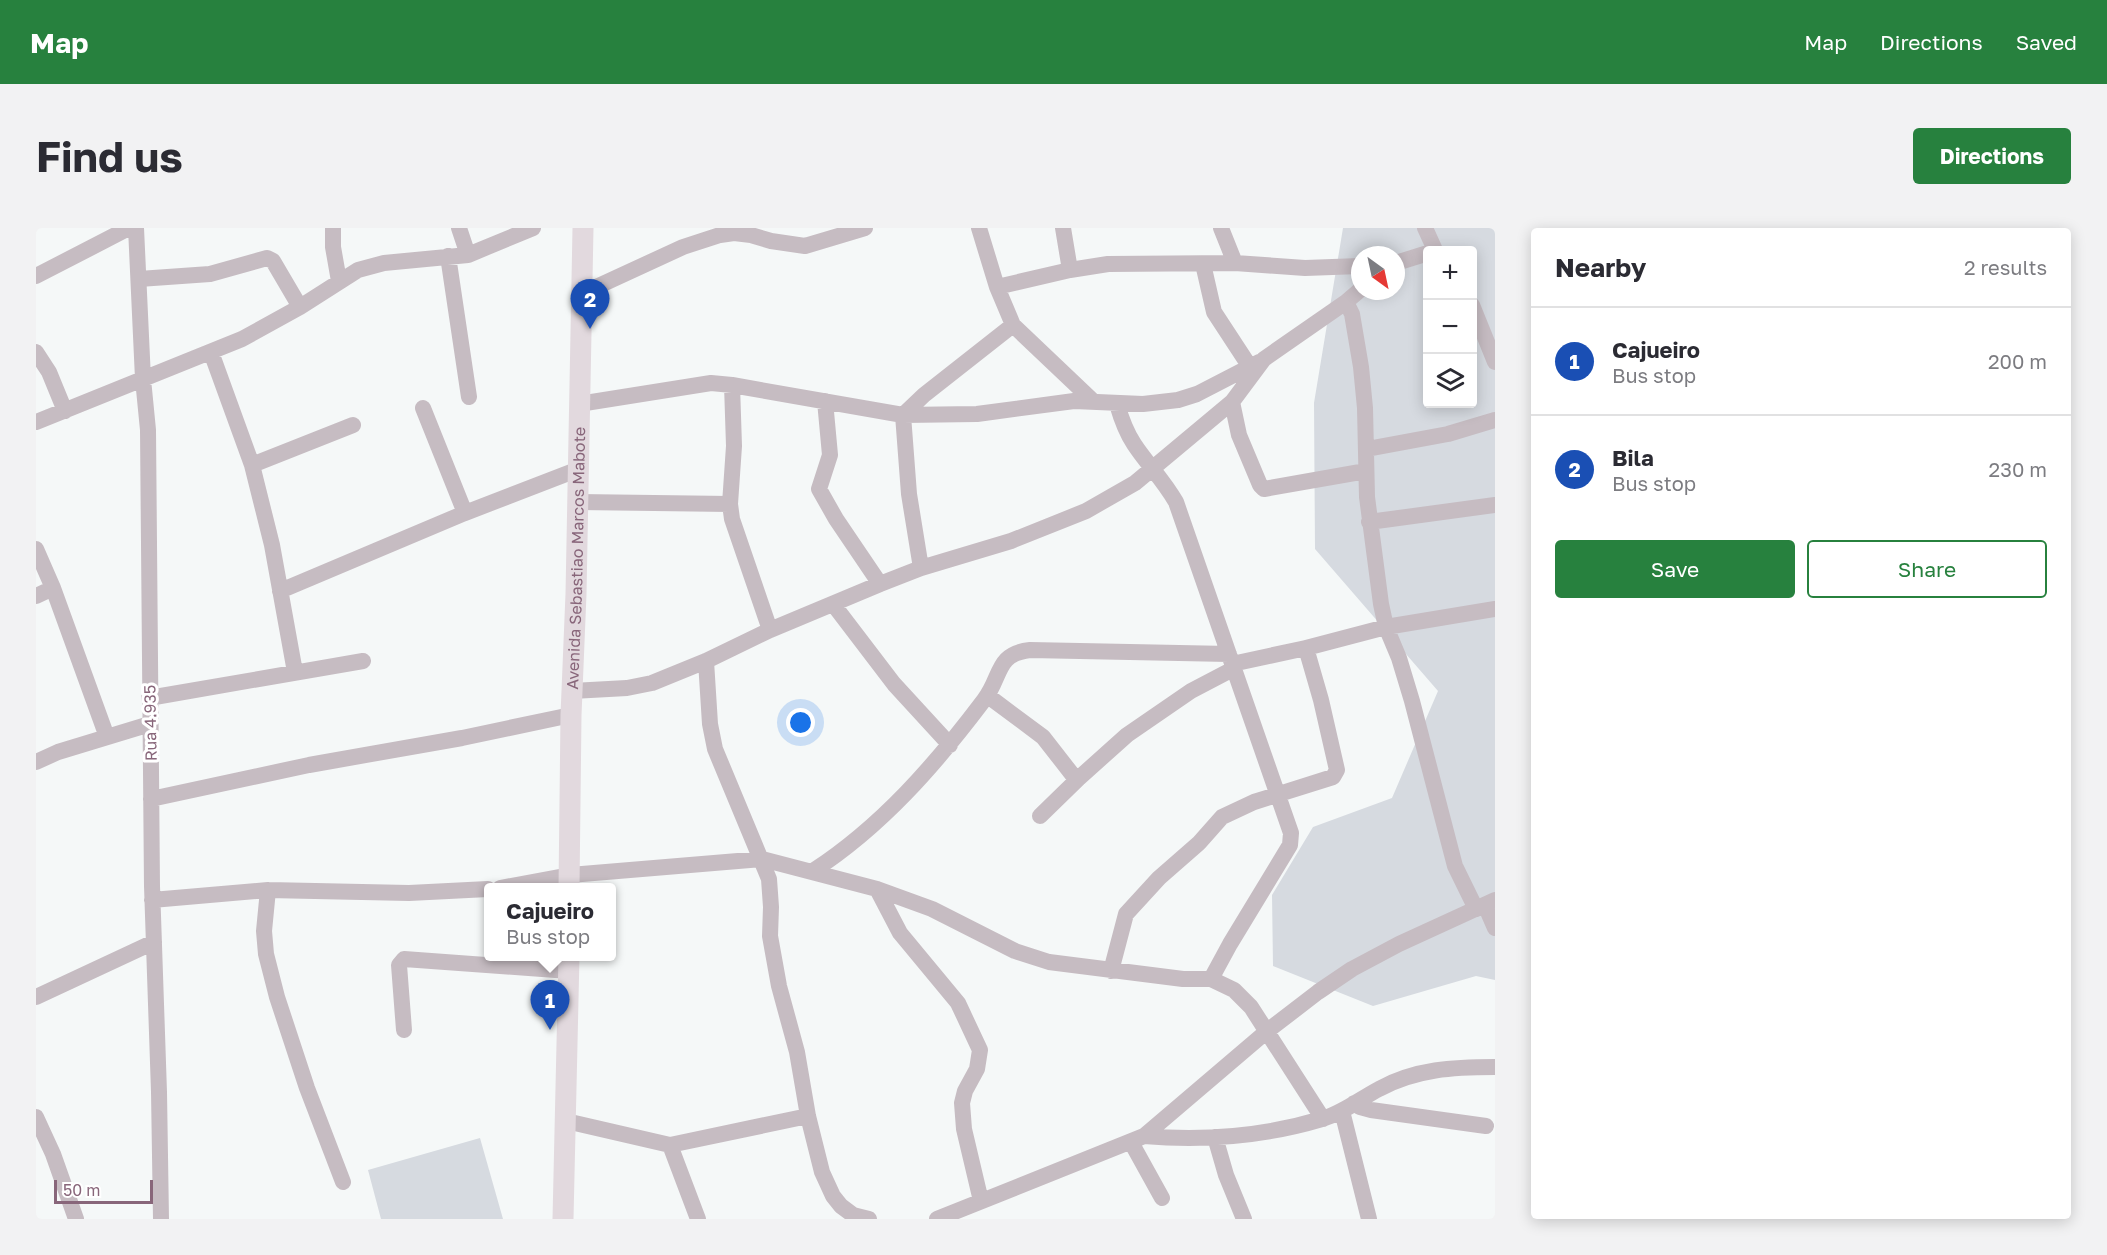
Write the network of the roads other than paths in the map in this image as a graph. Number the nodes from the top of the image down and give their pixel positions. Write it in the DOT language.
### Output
graph roads {
  1 [pos="129,228"];
  2 [pos="136,228"];
  3 [pos="333,228"];
  4 [pos="459,228"];
  5 [pos="533,228"];
  6 [pos="583,228"];
  7 [pos="979,228"];
  8 [pos="1063,228"];
  9 [pos="1221,228"];
  10 [pos="1425,228"];
  11 [pos="859,229"];
  12 [pos="1433,246"];
  13 [pos="468,255"];
  14 [pos="1423,255"];
  15 [pos="447,256"];
  16 [pos="1405,260"];
  17 [pos="1235,263"];
  18 [pos="1203,264"];
  19 [pos="1351,266"];
  20 [pos="1070,270"];
  21 [pos="36,276"];
  22 [pos="139,279"];
  23 [pos="339,281"];
  24 [pos="997,287"];
  25 [pos="581,294"];
  26 [pos="1351,298"];
  27 [pos="1346,302"];
  28 [pos="300,307"];
  29 [pos="1477,315"];
  30 [pos="1013,325"];
  31 [pos="36,352"];
  32 [pos="211,352"];
  33 [pos="1495,362"];
  34 [pos="1257,363"];
  35 [pos="142,380"];
  36 [pos="732,385"];
  37 [pos="469,397"];
  38 [pos="825,401"];
  39 [pos="1093,401"];
  40 [pos="1232,402"];
  41 [pos="579,404"];
  42 [pos="1117,404"];
  43 [pos="423,408"];
  44 [pos="65,411"];
  45 [pos="903,415"];
  46 [pos="1495,420"];
  47 [pos="36,422"];
  48 [pos="353,425"];
  49 [pos="1366,449"];
  50 [pos="252,465"];
  51 [pos="1154,468"];
  52 [pos="579,469"];
  53 [pos="1366,471"];
  54 [pos="578,502"];
  55 [pos="730,504"];
  56 [pos="1495,505"];
  57 [pos="465,513"];
  58 [pos="1369,522"];
  59 [pos="36,549"];
  60 [pos="921,568"];
  61 [pos="880,584"];
  62 [pos="53,588"];
  63 [pos="280,591"];
  64 [pos="36,596"];
  65 [pos="833,604"];
  66 [pos="1495,609"];
  67 [pos="1386,627"];
  68 [pos="770,630"];
  69 [pos="1306,648"];
  70 [pos="363,661"];
  71 [pos="706,661"];
  72 [pos="1231,662"];
  73 [pos="295,672"];
  74 [pos="572,691"];
  75 [pos="988,696"];
  76 [pos="149,698"];
  77 [pos="571,715"];
  78 [pos="150,724"];
  79 [pos="106,737"];
  80 [pos="950,746"];
  81 [pos="36,762"];
  82 [pos="1079,778"];
  83 [pos="1279,794"];
  84 [pos="151,800"];
  85 [pos="1040,816"];
  86 [pos="762,859"];
  87 [pos="813,871"];
  88 [pos="569,881"];
  89 [pos="549,883"];
  90 [pos="484,889"];
  91 [pos="877,889"];
  92 [pos="268,890"];
  93 [pos="152,900"];
  94 [pos="1485,904"];
  95 [pos="1495,928"];
  96 [pos="154,942"];
  97 [pos="569,964"];
  98 [pos="1111,971"];
  99 [pos="1211,979"];
  100 [pos="36,997"];
  101 [pos="404,1030"];
  102 [pos="1266,1032"];
  103 [pos="1495,1067"];
  104 [pos="1348,1107"];
  105 [pos="808,1116"];
  106 [pos="36,1117"];
  107 [pos="1323,1119"];
  108 [pos="566,1120"];
  109 [pos="1486,1126"];
  110 [pos="1215,1137"];
  111 [pos="1138,1139"];
  112 [pos="670,1146"];
  113 [pos="343,1182"];
  114 [pos="1162,1198"];
  115 [pos="981,1201"];
  116 [pos="956,1216"];
  117 [pos="76,1219"];
  118 [pos="160,1219"];
  119 [pos="563,1219"];
  120 [pos="698,1219"];
  121 [pos="869,1219"];
  122 [pos="937,1219"];
  123 [pos="1244,1219"];
  124 [pos="1369,1219"];
  1 -- 21 [label="street"];
  2 -- 22 [label="street, Rua 4.935"];
  3 -- 23 [label="street"];
  4 -- 13 [label="street"];
  5 -- 13 [label="street"];
  6 -- 25 [label="main road, Avenida Sebastiao Marcos Mabote"];
  7 -- 24 [label="street"];
  8 -- 20 [label="street"];
  9 -- 17 [label="street"];
  10 -- 12 [label="street"];
  11 -- 25 [label="street"];
  13 -- 15 [label="street"];
  14 -- 16 [label="street"];
  15 -- 23 [label="street"];
  15 -- 37 [label="street"];
  17 -- 18 [label="street"];
  17 -- 19 [label="street"];
  18 -- 20 [label="street"];
  18 -- 34 [label="street"];
  20 -- 24 [label="street"];
  22 -- 28 [label="street"];
  22 -- 35 [label="street, Rua 4.935"];
  23 -- 28 [label="street"];
  24 -- 30 [label="street"];
  25 -- 41 [label="main road, Avenida Sebastiao Marcos Mabote"];
  26 -- 27 [label="street"];
  27 -- 34 [label="street"];
  27 -- 49 [label="street"];
  28 -- 32 [label="street"];
  29 -- 33 [label="street"];
  30 -- 39 [label="street"];
  30 -- 45 [label="street"];
  31 -- 44 [label="street"];
  32 -- 35 [label="street"];
  32 -- 50 [label="street"];
  34 -- 40 [label="street"];
  34 -- 42 [label="street"];
  35 -- 44 [label="street"];
  35 -- 76 [label="street, Rua 4.935"];
  36 -- 38 [label="street"];
  36 -- 41 [label="street"];
  36 -- 55 [label="street"];
  38 -- 45 [label="street"];
  38 -- 61 [label="street"];
  39 -- 42 [label="street"];
  39 -- 45 [label="street"];
  40 -- 51 [label="street"];
  40 -- 53 [label="street"];
  41 -- 52 [label="main road, Avenida Sebastiao Marcos Mabote"];
  42 -- 51 [label="street"];
  43 -- 57 [label="street"];
  44 -- 47 [label="street"];
  45 -- 60 [label="street"];
  46 -- 49 [label="street"];
  48 -- 50 [label="street"];
  49 -- 53 [label="street"];
  50 -- 63 [label="street"];
  51 -- 60 [label="street"];
  51 -- 72 [label="street"];
  52 -- 54 [label="main road, Avenida Sebastiao Marcos Mabote"];
  52 -- 57 [label="street"];
  53 -- 58 [label="street"];
  54 -- 55 [label="street"];
  54 -- 74 [label="main road, Avenida Sebastiao Marcos Mabote"];
  55 -- 68 [label="street"];
  56 -- 58 [label="street"];
  57 -- 63 [label="street"];
  58 -- 67 [label="street"];
  59 -- 62 [label="street"];
  60 -- 61 [label="street"];
  61 -- 65 [label="street"];
  62 -- 64 [label="street"];
  62 -- 79 [label="street"];
  63 -- 73 [label="street"];
  65 -- 68 [label="street"];
  65 -- 80 [label="street"];
  66 -- 67 [label="street"];
  67 -- 69 [label="street"];
  67 -- 94 [label="street"];
  68 -- 71 [label="street"];
  69 -- 72 [label="street"];
  69 -- 83 [label="street"];
  70 -- 73 [label="street"];
  71 -- 74 [label="street"];
  71 -- 86 [label="street"];
  72 -- 75 [label="street"];
  72 -- 82 [label="street"];
  72 -- 83 [label="street"];
  73 -- 76 [label="street"];
  74 -- 77 [label="main road, Avenida Sebastiao Marcos Mabote"];
  75 -- 80 [label="street"];
  75 -- 82 [label="street"];
  76 -- 78 [label="street, Rua 4.935"];
  77 -- 84 [label="street"];
  77 -- 88 [label="main road, Avenida Sebastiao Marcos Mabote"];
  78 -- 79 [label="street"];
  78 -- 84 [label="street, Rua 4.935"];
  79 -- 81 [label="street"];
  80 -- 87 [label="street"];
  82 -- 85 [label="street"];
  83 -- 98 [label="street"];
  83 -- 99 [label="street"];
  84 -- 93 [label="street, Rua 4.935"];
  86 -- 87 [label="street"];
  86 -- 88 [label="street"];
  86 -- 105 [label="street"];
  87 -- 91 [label="street"];
  88 -- 89 [label="street"];
  90 -- 92 [label="street"];
  91 -- 98 [label="street"];
  91 -- 115 [label="street"];
  92 -- 93 [label="street"];
  92 -- 113 [label="street"];
  93 -- 96 [label="street, Rua 4.935"];
  94 -- 95 [label="street"];
  94 -- 102 [label="street"];
  96 -- 100 [label="street"];
  96 -- 118 [label="street, Rua 4.935"];
  97 -- 101 [label="street"];
  97 -- 108 [label="main road"];
  98 -- 99 [label="street"];
  99 -- 102 [label="street"];
  102 -- 107 [label="street"];
  102 -- 111 [label="street"];
  103 -- 104 [label="street"];
  104 -- 107 [label="street"];
  104 -- 109 [label="street"];
  104 -- 124 [label="street"];
  105 -- 112 [label="street"];
  105 -- 121 [label="street"];
  106 -- 117 [label="street"];
  107 -- 110 [label="street"];
  108 -- 112 [label="street"];
  108 -- 119 [label="main road"];
  110 -- 111 [label="street"];
  110 -- 123 [label="street"];
  111 -- 114 [label="street"];
  111 -- 115 [label="street"];
  112 -- 120 [label="street"];
  115 -- 116 [label="street"];
  116 -- 122 [label="street"];
}
